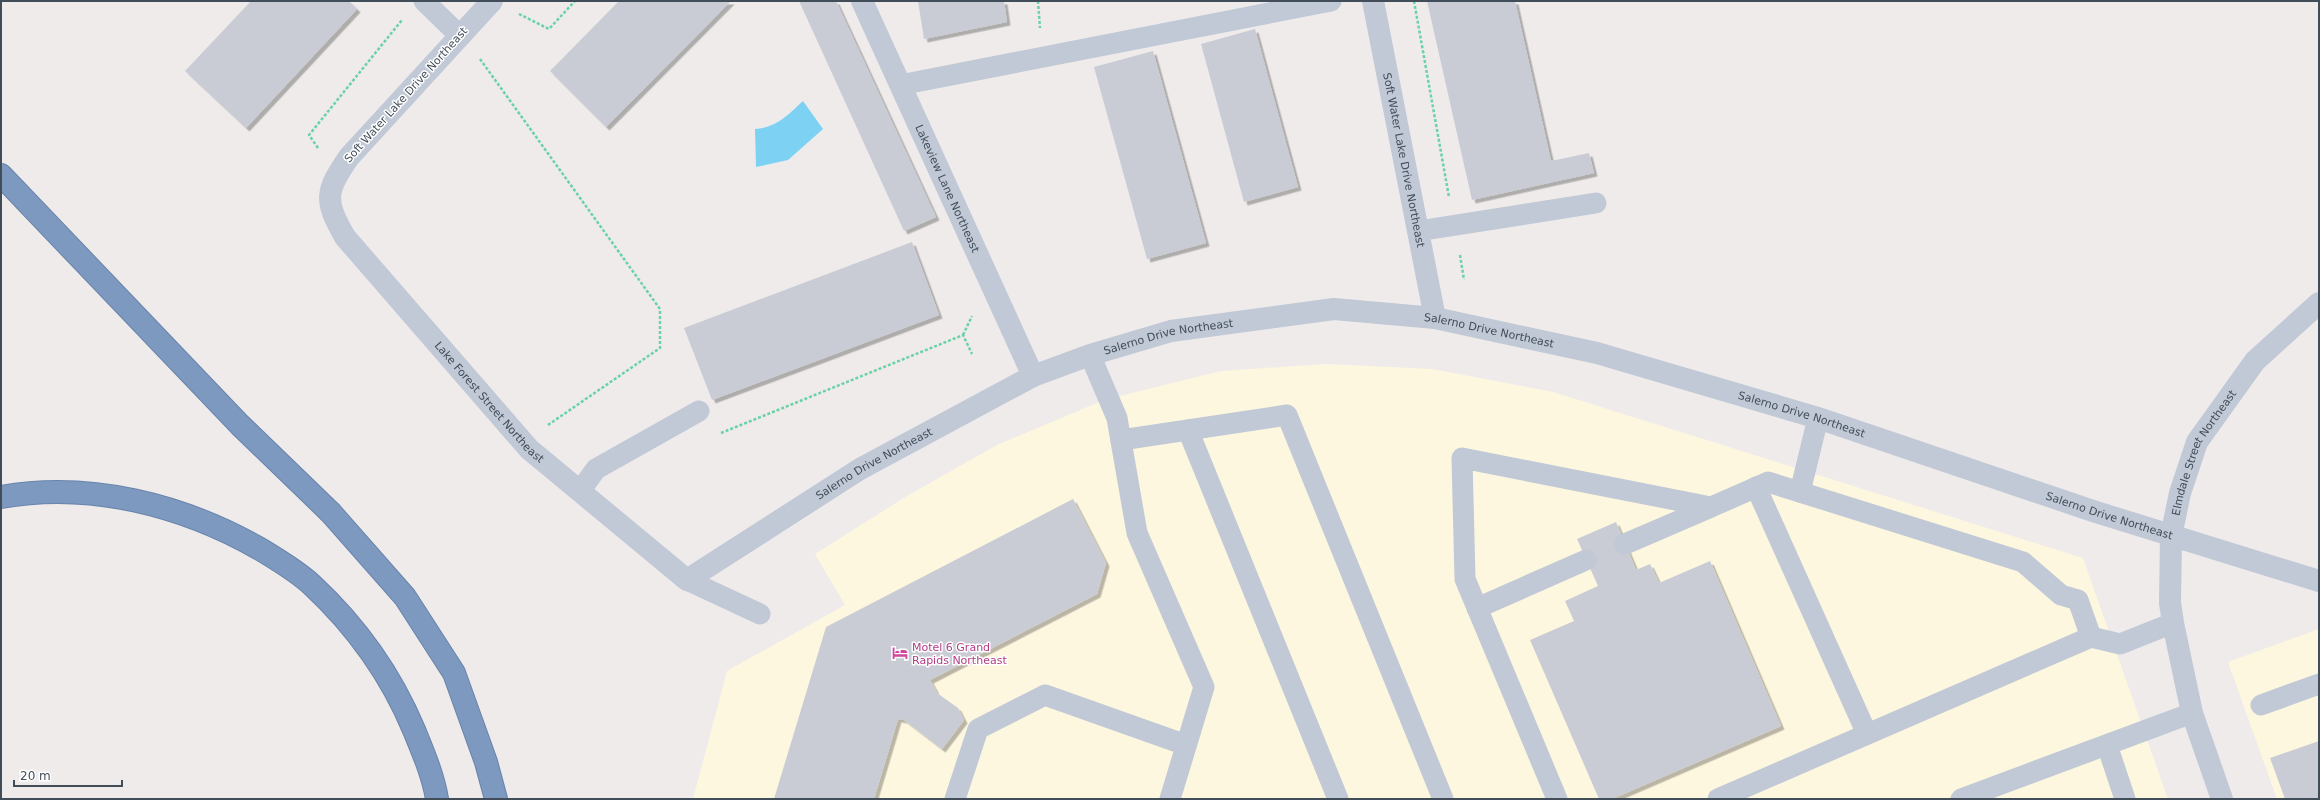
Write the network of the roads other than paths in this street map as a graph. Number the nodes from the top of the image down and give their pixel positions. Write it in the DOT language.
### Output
graph roads {
  1 [pos="424,1"];
  2 [pos="492,1"];
  3 [pos="862,1"];
  4 [pos="1331,1"];
  5 [pos="1373,1"];
  6 [pos="459,35"];
  7 [pos="900,85"];
  8 [pos="1,175"];
  9 [pos="328,194"];
  10 [pos="1596,203"];
  11 [pos="1418,231"];
  12 [pos="2319,303"];
  13 [pos="1435,318"];
  14 [pos="1090,355"];
  15 [pos="1032,376"];
  16 [pos="699,411"];
  17 [pos="1818,418"];
  18 [pos="1188,430"];
  19 [pos="1121,440"];
  20 [pos="1756,487"];
  21 [pos="580,491"];
  22 [pos="1800,492"];
  23 [pos="1,497"];
  24 [pos="1711,507"];
  25 [pos="2171,536"];
  26 [pos="1625,544"];
  27 [pos="1586,560"];
  28 [pos="687,580"];
  29 [pos="2319,581"];
  30 [pos="1477,608"];
  31 [pos="760,614"];
  32 [pos="2173,623"];
  33 [pos="2091,637"];
  34 [pos="2319,684"];
  35 [pos="2261,705"];
  36 [pos="2192,713"];
  37 [pos="1867,734"];
  38 [pos="2106,745"];
  39 [pos="1186,746"];
  40 [pos="437,799"];
  41 [pos="496,799"];
  42 [pos="955,799"];
  43 [pos="1170,799"];
  44 [pos="1338,799"];
  45 [pos="1443,799"];
  46 [pos="1557,799"];
  47 [pos="1718,799"];
  48 [pos="1961,799"];
  49 [pos="2126,799"];
  50 [pos="2222,799"];
  1 -- 6 [label="lane"];
  2 -- 6 [label="street, Soft Water Lake Drive Northeast"];
  3 -- 7 [label="street, Lakeview Lane Northeast"];
  4 -- 7 [label="lane"];
  5 -- 11 [label="street, Soft Water Lake Drive Northeast"];
  6 -- 9 [label="street, Soft Water Lake Drive Northeast"];
  7 -- 15 [label="street, Lakeview Lane Northeast"];
  8 -- 41 [label="highway"];
  9 -- 21 [label="street, Lake Forest Street Northeast"];
  10 -- 11 [label="lane"];
  11 -- 13 [label="street, Soft Water Lake Drive Northeast"];
  12 -- 25 [label="street, Elmdale Street Northeast"];
  13 -- 14 [label="street, Salerno Drive Northeast"];
  13 -- 17 [label="street, Salerno Drive Northeast"];
  14 -- 15 [label="street, Salerno Drive Northeast"];
  14 -- 19 [label="lane"];
  15 -- 28 [label="street, Salerno Drive Northeast"];
  16 -- 21 [label="lane"];
  17 -- 22 [label="lane"];
  17 -- 25 [label="street, Salerno Drive Northeast"];
  18 -- 19 [label="lane"];
  18 -- 44 [label="lane"];
  18 -- 45 [label="lane"];
  19 -- 39 [label="lane"];
  20 -- 22 [label="lane"];
  20 -- 24 [label="lane"];
  20 -- 37 [label="lane"];
  21 -- 28 [label="street, Lake Forest Street Northeast"];
  22 -- 33 [label="lane"];
  23 -- 40 [label="highway"];
  24 -- 26 [label="lane"];
  24 -- 30 [label="lane"];
  25 -- 29 [label="street, Salerno Drive Northeast"];
  25 -- 32 [label="street, Elmdale Street Northeast"];
  27 -- 30 [label="lane"];
  28 -- 31 [label="lane"];
  30 -- 46 [label="lane"];
  32 -- 33 [label="lane"];
  32 -- 36 [label="street, Elmdale Street Northeast"];
  33 -- 37 [label="lane"];
  34 -- 35 [label="lane"];
  36 -- 38 [label="lane"];
  36 -- 50 [label="street, Elmdale Street Northeast"];
  37 -- 47 [label="lane"];
  38 -- 48 [label="lane"];
  38 -- 49 [label="lane"];
  39 -- 42 [label="lane"];
  39 -- 43 [label="lane"];
}
